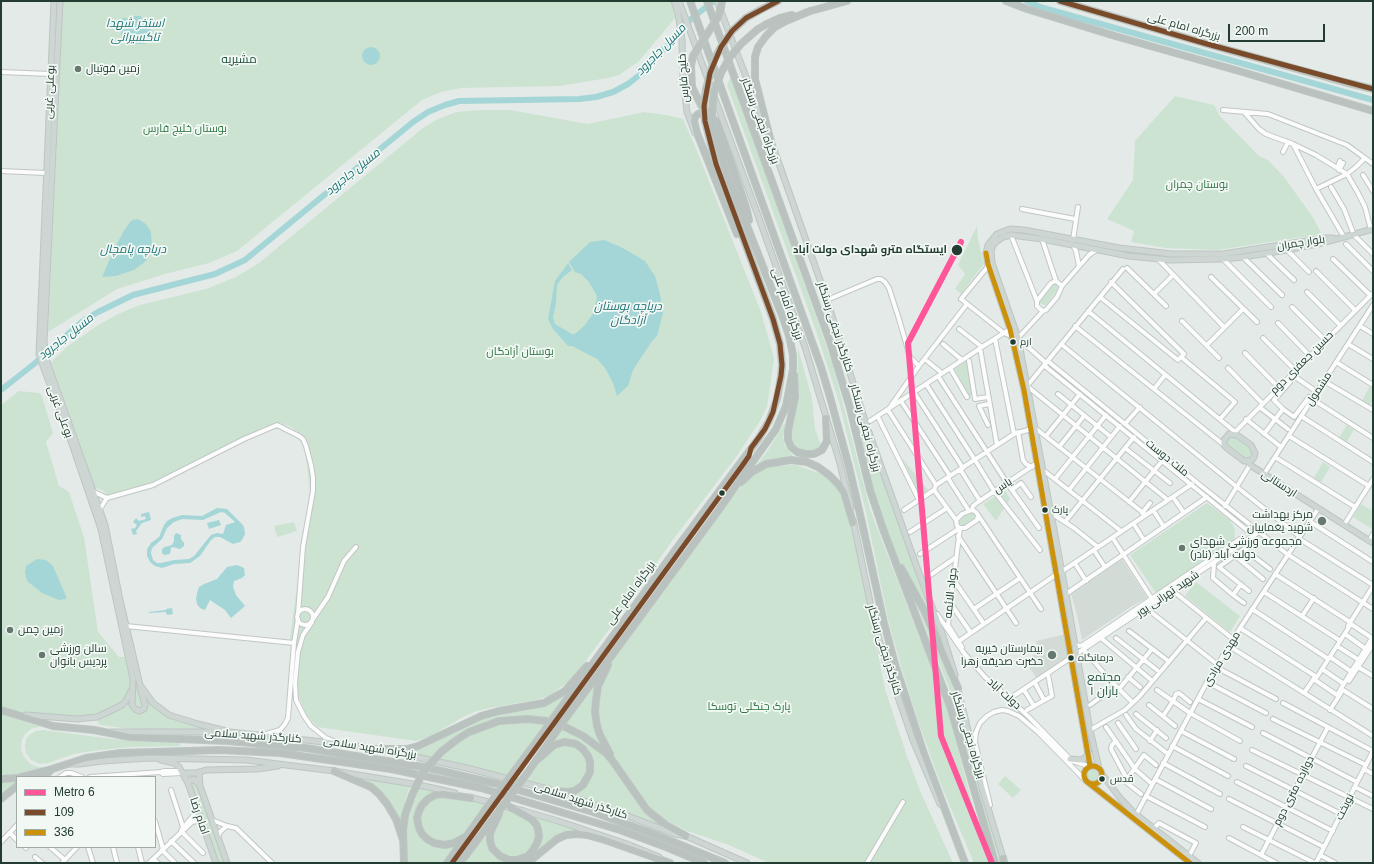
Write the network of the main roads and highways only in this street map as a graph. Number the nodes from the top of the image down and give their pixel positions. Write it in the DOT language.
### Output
graph roads {
  1 [pos="54,1"];
  2 [pos="60,1"];
  3 [pos="674,1"];
  4 [pos="679,1"];
  5 [pos="690,1"];
  6 [pos="707,1"];
  7 [pos="778,1"];
  8 [pos="847,1"];
  9 [pos="1006,1"];
  10 [pos="1060,1"];
  11 [pos="719,2"];
  12 [pos="810,11"];
  13 [pos="1373,88"];
  14 [pos="1373,111"];
  15 [pos="710,115"];
  16 [pos="771,142"];
  17 [pos="705,153"];
  18 [pos="1372,229"];
  19 [pos="1341,238"];
  20 [pos="754,241"];
  21 [pos="1073,243"];
  22 [pos="988,254"];
  23 [pos="990,264"];
  24 [pos="763,295"];
  25 [pos="1015,338"];
  26 [pos="42,358"];
  27 [pos="793,369"];
  28 [pos="826,418"];
  29 [pos="1033,428"];
  30 [pos="1249,463"];
  31 [pos="735,487"];
  32 [pos="853,523"];
  33 [pos="1371,542"];
  34 [pos="891,550"];
  35 [pos="1059,573"];
  36 [pos="608,642"];
  37 [pos="617,649"];
  38 [pos="1074,656"];
  39 [pos="140,685"];
  40 [pos="133,688"];
  41 [pos="958,688"];
  42 [pos="1,710"];
  43 [pos="16,714"];
  44 [pos="99,732"];
  45 [pos="230,732"];
  46 [pos="1088,749"];
  47 [pos="381,750"];
  48 [pos="149,758"];
  49 [pos="1070,759"];
  50 [pos="537,760"];
  51 [pos="612,760"];
  52 [pos="70,764"];
  53 [pos="286,765"];
  54 [pos="1089,766"];
  55 [pos="1099,768"];
  56 [pos="52,769"];
  57 [pos="334,771"];
  58 [pos="182,772"];
  59 [pos="199,772"];
  60 [pos="1102,774"];
  61 [pos="25,776"];
  62 [pos="42,776"];
  63 [pos="16,778"];
  64 [pos="1,779"];
  65 [pos="187,782"];
  66 [pos="1090,784"];
  67 [pos="200,786"];
  68 [pos="16,787"];
  69 [pos="555,791"];
  70 [pos="471,798"];
  71 [pos="1,799"];
  72 [pos="510,807"];
  73 [pos="501,808"];
  74 [pos="946,815"];
  75 [pos="467,836"];
  76 [pos="686,836"];
  77 [pos="403,840"];
  78 [pos="1004,861"];
  79 [pos="216,863"];
  80 [pos="227,863"];
  81 [pos="404,863"];
  82 [pos="447,863"];
  83 [pos="460,863"];
  84 [pos="525,863"];
  85 [pos="672,863"];
  86 [pos="704,863"];
  87 [pos="724,863"];
  88 [pos="747,863"];
  89 [pos="966,863"];
  90 [pos="995,863"];
  91 [pos="1190,863"];
  92 [pos="1198,863"];
  1 -- 26 [label="main road, بوعلی غربی"];
  2 -- 26 [label="main road, بوعلی غربی"];
  3 -- 17 [label="main road, خلیج فارس"];
  4 -- 28 [label="main road, کنارگذر نجفی رستگار"];
  5 -- 74 [label="highway"];
  6 -- 34 [label="highway, بزرگراه نجفی رستگار"];
  7 -- 24 [label="highway, بزرگراه امام علی, bridge"];
  8 -- 12 [label="highway, بزرگراه امام علی"];
  9 -- 14 [label="highway"];
  10 -- 13 [label="highway, بزرگراه امام علی"];
  11 -- 15 [label="highway, bridge"];
  11 -- 16 [label="main road, کنارگذر نجفی رستگار"];
  12 -- 16 [label="highway"];
  12 -- 20 [label="highway, بزرگراه امام علی, bridge"];
  15 -- 17 [label="highway"];
  15 -- 20 [label="highway"];
  16 -- 41 [label="main road, کنارگذر نجفی رستگار"];
  17 -- 24 [label="highway"];
  18 -- 19 [label="main road"];
  19 -- 21 [label="main road, بلوار چمران"];
  19 -- 21 [label="main road, بلوار چمران"];
  20 -- 27 [label="highway, بزرگراه امام علی"];
  21 -- 22 [label="main road, بلوار چمران"];
  21 -- 22 [label="main road, بلوار چمران"];
  22 -- 23 [label="main road"];
  23 -- 25 [label="main road"];
  23 -- 25 [label="main road"];
  24 -- 36 [label="highway, بزرگراه امام علی"];
  25 -- 29 [label="main road"];
  25 -- 29 [label="main road"];
  26 -- 39 [label="main road, بوعلی غربی"];
  26 -- 40 [label="main road, بوعلی غربی"];
  27 -- 28 [label="highway"];
  27 -- 31 [label="highway, بزرگراه امام علی"];
  28 -- 32 [label="main road, کنارگذر نجفی رستگار"];
  29 -- 35 [label="main road"];
  29 -- 35 [label="main road"];
  30 -- 30 [label="main road, اردستانی"];
  30 -- 33 [label="main road, اردستانی"];
  31 -- 32 [label="highway"];
  31 -- 37 [label="highway, بزرگراه امام علی"];
  32 -- 74 [label="main road, کنارگذر نجفی رستگار"];
  34 -- 41 [label="highway"];
  34 -- 90 [label="highway, بزرگراه نجفی رستگار"];
  35 -- 38 [label="main road"];
  35 -- 38 [label="main road"];
  36 -- 47 [label="highway"];
  36 -- 75 [label="highway, بزرگراه امام علی, bridge"];
  37 -- 50 [label="highway, بزرگراه امام علی, bridge"];
  37 -- 51 [label="highway"];
  38 -- 46 [label="main road"];
  38 -- 55 [label="main road"];
  39 -- 40 [label="main road, بوعلی غربی"];
  39 -- 45 [label="main road, بوعلی غربی"];
  40 -- 43 [label="main road"];
  41 -- 78 [label="main road, کنارگذر نجفی رستگار"];
  42 -- 43 [label="highway, بزرگراه شهید سلامی"];
  43 -- 44 [label="highway, بزرگراه شهید سلامی"];
  44 -- 45 [label="main road, کنارگذر شهید سلامی"];
  44 -- 87 [label="highway, بزرگراه شهید سلامی"];
  45 -- 47 [label="main road, کنارگذر شهید سلامی"];
  46 -- 49 [label="main road"];
  46 -- 54 [label="main road"];
  47 -- 69 [label="main road, کنارگذر شهید سلامی"];
  48 -- 52 [label="main road"];
  48 -- 53 [label="main road"];
  48 -- 58 [label="main road, امام رضا"];
  50 -- 69 [label="highway"];
  50 -- 73 [label="highway, بزرگراه امام علی, bridge"];
  51 -- 76 [label="highway"];
  51 -- 77 [label="highway, bridge"];
  52 -- 56 [label="highway, بزرگراه شهید سلامی"];
  52 -- 86 [label="highway, بزرگراه شهید سلامی"];
  53 -- 57 [label="main road"];
  53 -- 59 [label="main road"];
  54 -- 55 [label="main road"];
  54 -- 66 [label="main road"];
  55 -- 60 [label="main road"];
  56 -- 61 [label="highway, بزرگراه شهید سلامی"];
  56 -- 62 [label="highway"];
  57 -- 70 [label="main road"];
  57 -- 77 [label="highway"];
  58 -- 59 [label="main road"];
  58 -- 65 [label="main road, امام رضا"];
  59 -- 67 [label="main road, امام رضا"];
  60 -- 66 [label="main road"];
  60 -- 92 [label="main road"];
  63 -- 64 [label="highway"];
  65 -- 67 [label="main road"];
  65 -- 79 [label="main road, امام رضا"];
  66 -- 91 [label="main road"];
  67 -- 80 [label="main road, امام رضا"];
  68 -- 71 [label="highway"];
  69 -- 76 [label="main road, کنارگذر شهید سلامی"];
  70 -- 72 [label="main road"];
  70 -- 75 [label="highway"];
  72 -- 73 [label="highway"];
  72 -- 85 [label="main road"];
  73 -- 83 [label="highway, بزرگراه امام علی, bridge"];
  74 -- 89 [label="highway"];
  75 -- 82 [label="highway, بزرگراه امام علی"];
  76 -- 88 [label="main road, کنارگذر شهید سلامی"];
  77 -- 81 [label="highway"];
  84 -- 85 [label="highway"];
}
